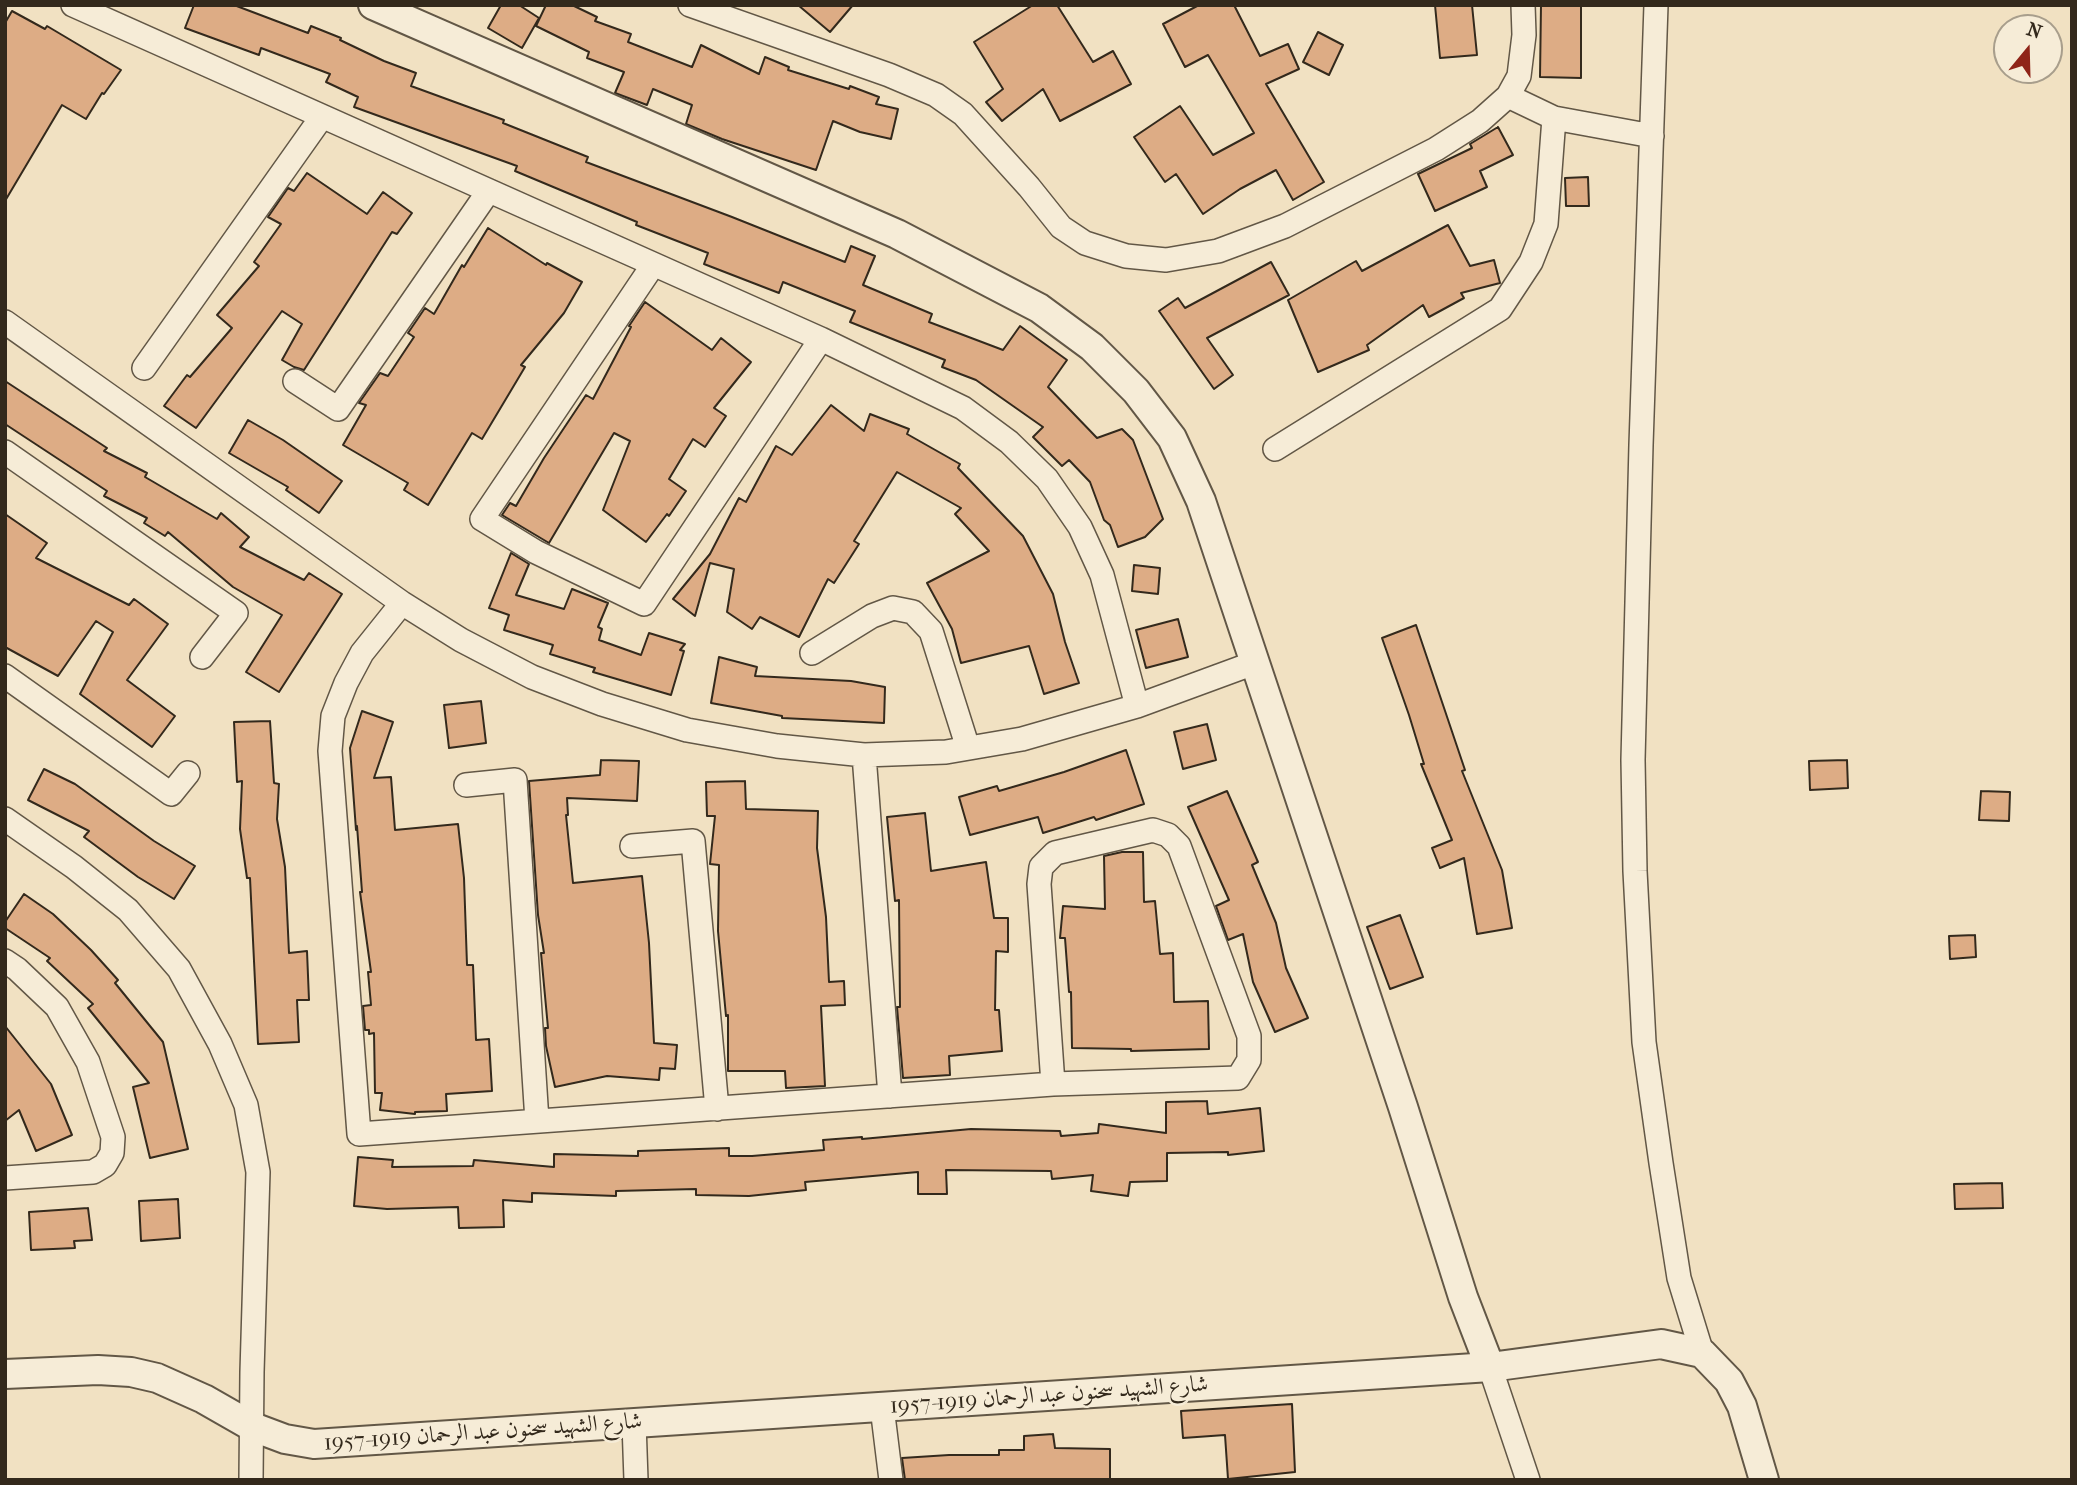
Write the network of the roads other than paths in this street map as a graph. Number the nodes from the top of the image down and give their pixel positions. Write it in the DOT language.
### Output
graph roads {
  1 [pos="73,5"];
  2 [pos="373,5"];
  3 [pos="690,5"];
  4 [pos="1523,5"];
  5 [pos="1656,5"];
  6 [pos="1508,96"];
  7 [pos="321,118"];
  8 [pos="1554,118"];
  9 [pos="1652,136"];
  10 [pos="488,192"];
  11 [pos="653,265"];
  12 [pos="5,322"];
  13 [pos="821,339"];
  14 [pos="144,368"];
  15 [pos="295,381"];
  16 [pos="1275,449"];
  17 [pos="5,452"];
  18 [pos="401,603"];
  19 [pos="813,653"];
  20 [pos="202,657"];
  21 [pos="1254,663"];
  22 [pos="5,676"];
  23 [pos="1137,706"];
  24 [pos="968,748"];
  25 [pos="864,755"];
  26 [pos="188,773"];
  27 [pos="466,785"];
  28 [pos="5,819"];
  29 [pos="632,846"];
  30 [pos="5,961"];
  31 [pos="1054,1084"];
  32 [pos="890,1096"];
  33 [pos="717,1109"];
  34 [pos="537,1121"];
  35 [pos="5,1178"];
  36 [pos="1702,1353"];
  37 [pos="1490,1367"];
  38 [pos="5,1374"];
  39 [pos="882,1407"];
  40 [pos="634,1423"];
  41 [pos="253,1427"];
  42 [pos="251,1480"];
  43 [pos="636,1480"];
  44 [pos="891,1480"];
  45 [pos="1528,1480"];
  46 [pos="1764,1480"];
  1 -- 7 [label="street"];
  2 -- 21 [label="street"];
  3 -- 6 [label="street"];
  4 -- 6 [label="street"];
  5 -- 9 [label="street"];
  6 -- 8 [label="street"];
  7 -- 10 [label="street"];
  7 -- 14 [label="street"];
  8 -- 9 [label="street"];
  8 -- 16 [label="street"];
  9 -- 36 [label="street"];
  10 -- 11 [label="street"];
  10 -- 15 [label="street"];
  11 -- 13 [label="street"];
  11 -- 13 [label="street"];
  12 -- 18 [label="street"];
  13 -- 23 [label="street"];
  17 -- 20 [label="street"];
  18 -- 25 [label="street"];
  18 -- 34 [label="street"];
  19 -- 24 [label="street"];
  21 -- 23 [label="street"];
  21 -- 37 [label="street"];
  22 -- 26 [label="street"];
  23 -- 24 [label="street"];
  24 -- 25 [label="street"];
  25 -- 32 [label="street"];
  27 -- 34 [label="street"];
  28 -- 41 [label="street"];
  29 -- 33 [label="street"];
  30 -- 35 [label="street"];
  31 -- 31 [label="street"];
  31 -- 32 [label="street"];
  32 -- 33 [label="street"];
  33 -- 34 [label="street"];
  36 -- 37 [label="street, شارع الشهيد سحنون عبد الرحمان 1919-1957"];
  36 -- 46 [label="street"];
  37 -- 39 [label="street, شارع الشهيد سحنون عبد الرحمان 1919-1957"];
  37 -- 45 [label="street"];
  38 -- 41 [label="street, شارع الشهيد سحنون عبد الرحمان 1919-1957"];
  39 -- 40 [label="street, شارع الشهيد سحنون عبد الرحمان 1919-1957"];
  39 -- 44 [label="street"];
  40 -- 41 [label="street, شارع الشهيد سحنون عبد الرحمان 1919-1957"];
  40 -- 43 [label="street"];
  41 -- 42 [label="street"];
}
